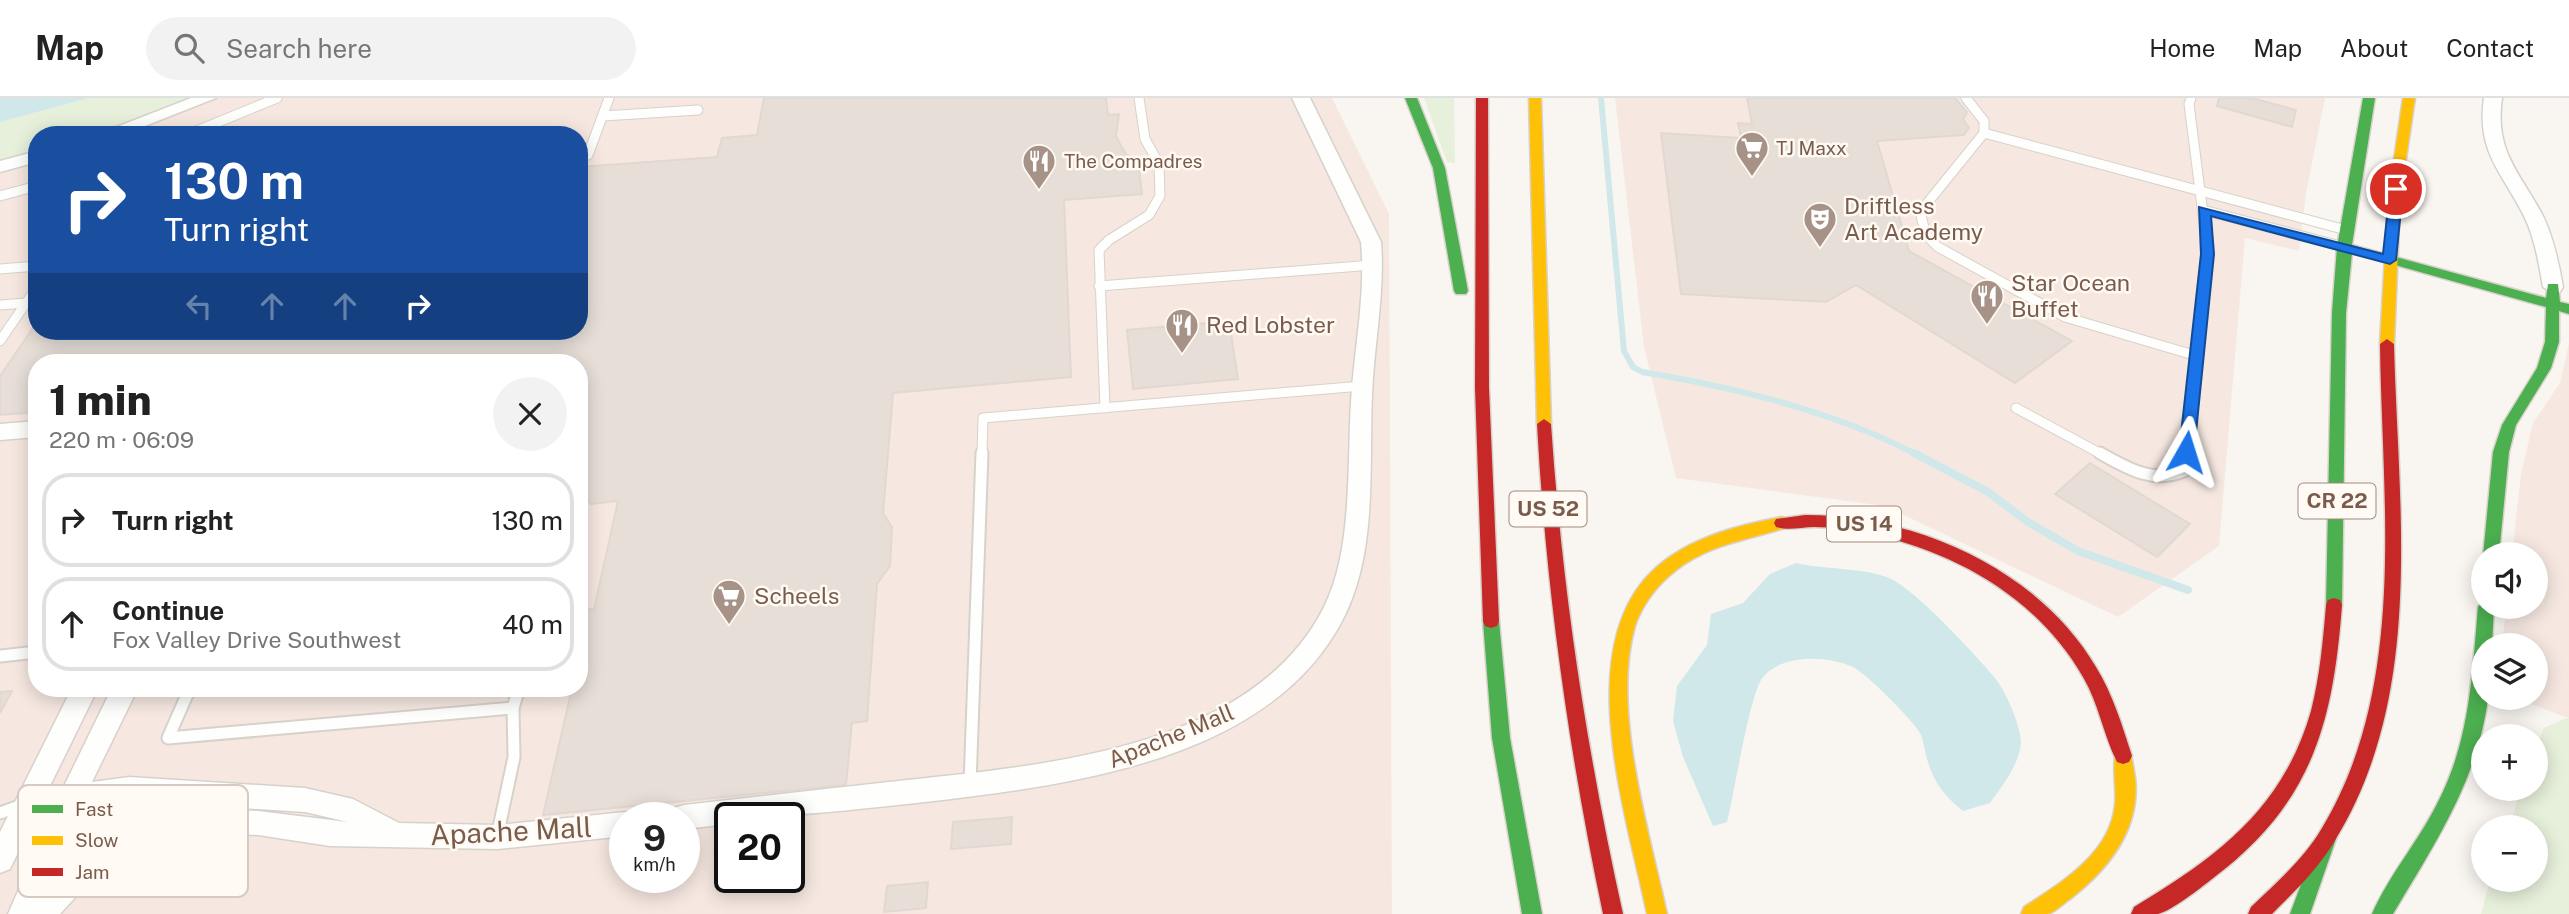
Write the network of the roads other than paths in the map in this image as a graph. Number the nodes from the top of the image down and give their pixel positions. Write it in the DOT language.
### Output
graph roads {
  1 [pos="207,98"];
  2 [pos="277,98"];
  3 [pos="609,98"];
  4 [pos="1139,98"];
  5 [pos="1301,98"];
  6 [pos="1411,98"];
  7 [pos="1482,98"];
  8 [pos="1535,98"];
  9 [pos="1966,98"];
  10 [pos="2191,98"];
  11 [pos="2369,98"];
  12 [pos="2409,98"];
  13 [pos="2493,98"];
  14 [pos="698,110"];
  15 [pos="603,116"];
  16 [pos="144,126"];
  17 [pos="209,126"];
  18 [pos="1984,133"];
  19 [pos="588,155"];
  20 [pos="28,159"];
  21 [pos="0,167"];
  22 [pos="28,189"];
  23 [pos="2202,190"];
  24 [pos="0,197"];
  25 [pos="2203,210"];
  26 [pos="2346,230"];
  27 [pos="2380,239"];
  28 [pos="2344,247"];
  29 [pos="2409,247"];
  30 [pos="2390,260"];
  31 [pos="1373,265"];
  32 [pos="28,266"];
  33 [pos="0,269"];
  34 [pos="2492,270"];
  35 [pos="1099,286"];
  36 [pos="2561,298"];
  37 [pos="28,300"];
  38 [pos="26,303"];
  39 [pos="0,305"];
  40 [pos="0,339"];
  41 [pos="2197,356"];
  42 [pos="1362,386"];
  43 [pos="1105,408"];
  44 [pos="2016,408"];
  45 [pos="28,430"];
  46 [pos="0,432"];
  47 [pos="1480,437"];
  48 [pos="2492,542"];
  49 [pos="2485,619"];
  50 [pos="28,653"];
  51 [pos="0,656"];
  52 [pos="80,697"];
  53 [pos="120,697"];
  54 [pos="186,697"];
  55 [pos="516,697"];
  56 [pos="513,708"];
  57 [pos="29,785"];
  58 [pos="79,785"];
  59 [pos="970,785"];
  60 [pos="248,796"];
  61 [pos="700,815"];
  62 [pos="11,816"];
  63 [pos="248,822"];
  64 [pos="609,826"];
  65 [pos="398,836"];
  66 [pos="2328,836"];
  67 [pos="497,837"];
  68 [pos="0,860"];
  69 [pos="30,897"];
  70 [pos="54,897"];
  71 [pos="22,914"];
  72 [pos="44,914"];
  73 [pos="1532,914"];
  74 [pos="1612,914"];
  75 [pos="1657,914"];
  76 [pos="2031,914"];
  77 [pos="2141,914"];
  78 [pos="2258,914"];
  79 [pos="2300,914"];
  80 [pos="2382,914"];
  1 -- 16 [label="street"];
  2 -- 17 [label="lane"];
  3 -- 15 [label="lane"];
  4 -- 35 [label="lane"];
  5 -- 31 [label="street, Apache Mall"];
  6 -- 47 [label="main road"];
  7 -- 47 [label="main road, US 52"];
  8 -- 74 [label="main road, US 52"];
  9 -- 18 [label="lane"];
  10 -- 23 [label="lane"];
  11 -- 26 [label="main road, CR 22"];
  12 -- 27 [label="main road, CR 22"];
  13 -- 36 [label="street"];
  14 -- 15 [label="lane"];
  15 -- 19 [label="lane"];
  18 -- 23 [label="lane"];
  18 -- 41 [label="lane"];
  20 -- 21 [label="street"];
  22 -- 24 [label="lane"];
  23 -- 25 [label="lane"];
  23 -- 26 [label="lane"];
  25 -- 28 [label="lane"];
  25 -- 41 [label="lane"];
  26 -- 27 [label="main road"];
  26 -- 28 [label="main road, CR 22"];
  27 -- 29 [label="main road"];
  27 -- 30 [label="main road, CR 22"];
  28 -- 30 [label="main road"];
  28 -- 77 [label="main road, CR 22"];
  30 -- 36 [label="main road"];
  30 -- 66 [label="main road, CR 22"];
  31 -- 35 [label="lane"];
  31 -- 42 [label="street, Apache Mall"];
  32 -- 33 [label="lane"];
  34 -- 36 [label="main road"];
  35 -- 43 [label="lane"];
  36 -- 48 [label="main road"];
  37 -- 38 [label="lane"];
  38 -- 39 [label="lane"];
  38 -- 40 [label="lane"];
  41 -- 44 [label="lane"];
  42 -- 43 [label="lane"];
  42 -- 59 [label="street, Apache Mall"];
  43 -- 59 [label="lane"];
  45 -- 46 [label="street"];
  47 -- 73 [label="main road, US 52"];
  49 -- 80 [label="main road"];
  50 -- 51 [label="lane"];
  52 -- 57 [label="street"];
  53 -- 58 [label="street"];
  54 -- 56 [label="lane"];
  55 -- 56 [label="lane"];
  56 -- 67 [label="lane"];
  59 -- 61 [label="street, Apache Mall"];
  60 -- 65 [label="street"];
  62 -- 68 [label="street"];
  63 -- 65 [label="street, Apache Mall"];
  64 -- 67 [label="street, Apache Mall"];
  65 -- 67 [label="street, Apache Mall"];
  66 -- 78 [label="main road"];
  66 -- 79 [label="main road"];
  69 -- 71 [label="street"];
  70 -- 72 [label="street"];
  75 -- 76 [label="main road, US 14"];
}
